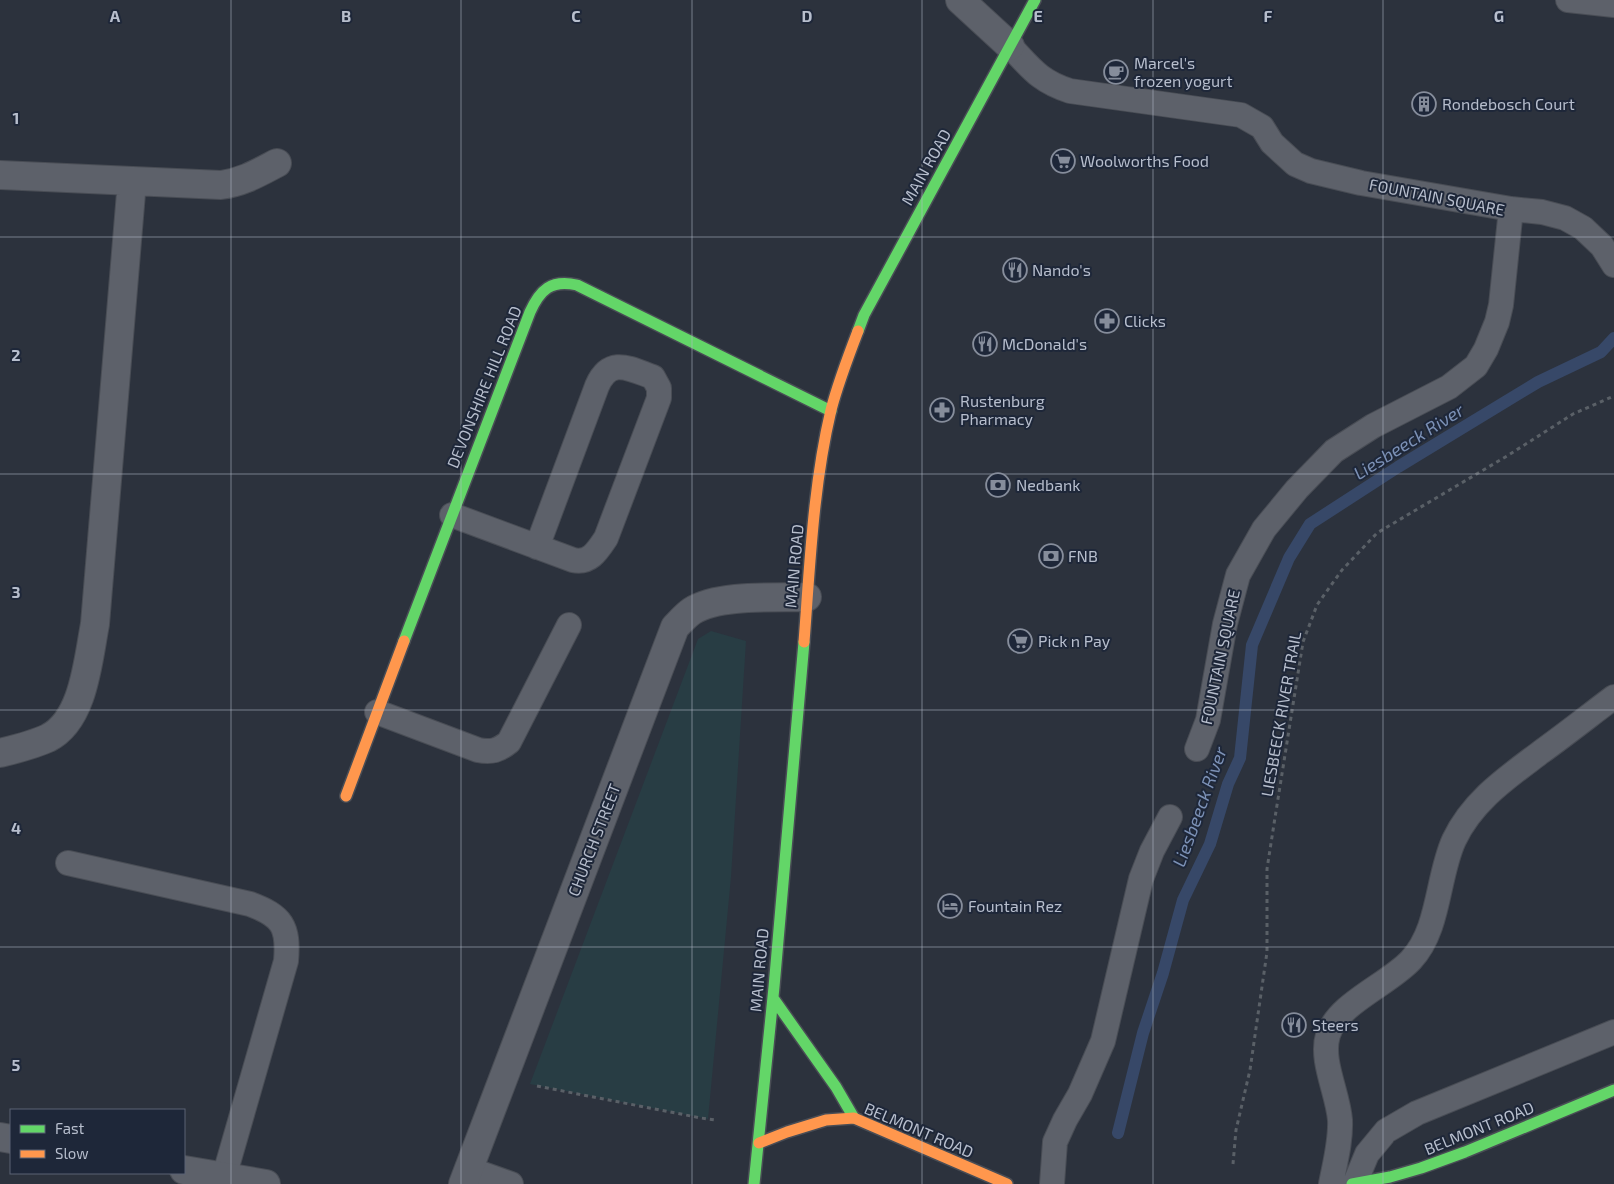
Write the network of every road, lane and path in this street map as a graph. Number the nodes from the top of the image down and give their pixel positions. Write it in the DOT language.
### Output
graph roads {
  1 [pos="960,0"];
  2 [pos="1035,0"];
  3 [pos="1568,0"];
  4 [pos="1614,5"];
  5 [pos="1010,46"];
  6 [pos="277,163"];
  7 [pos="0,175"];
  8 [pos="132,180"];
  9 [pos="1511,209"];
  10 [pos="1614,265"];
  11 [pos="1614,396"];
  12 [pos="831,411"];
  13 [pos="452,515"];
  14 [pos="537,547"];
  15 [pos="807,597"];
  16 [pos="569,625"];
  17 [pos="1614,697"];
  18 [pos="377,712"];
  19 [pos="1198,749"];
  20 [pos="0,753"];
  21 [pos="346,796"];
  22 [pos="1170,817"];
  23 [pos="68,863"];
  24 [pos="772,998"];
  25 [pos="1614,1032"];
  26 [pos="504,1076"];
  27 [pos="1614,1090"];
  28 [pos="854,1118"];
  29 [pos="716,1120"];
  30 [pos="759,1143"];
  31 [pos="1233,1164"];
  32 [pos="185,1170"];
  33 [pos="1425,1176"];
  34 [pos="224,1177"];
  35 [pos="466,1177"];
  36 [pos="266,1184"];
  37 [pos="511,1184"];
  38 [pos="754,1184"];
  39 [pos="1007,1184"];
  40 [pos="1052,1184"];
  41 [pos="1331,1184"];
  42 [pos="1354,1184"];
  1 -- 5 [label="street"];
  2 -- 5 [label="main road, MAIN ROAD"];
  3 -- 4 [label="lane"];
  5 -- 9 [label="lane, FOUNTAIN SQUARE"];
  5 -- 12 [label="main road, MAIN ROAD"];
  6 -- 8 [label="street"];
  7 -- 8 [label="street"];
  8 -- 20 [label="street"];
  9 -- 10 [label="lane"];
  9 -- 19 [label="lane, FOUNTAIN SQUARE"];
  11 -- 31 [label="path, LIESBEECK RIVER TRAIL"];
  12 -- 13 [label="main road, DEVONSHIRE HILL ROAD"];
  12 -- 15 [label="main road, MAIN ROAD"];
  13 -- 14 [label="lane"];
  13 -- 18 [label="main road, DEVONSHIRE HILL ROAD"];
  14 -- 14 [label="lane"];
  15 -- 24 [label="main road, MAIN ROAD"];
  15 -- 26 [label="street, CHURCH STREET"];
  16 -- 18 [label="lane"];
  17 -- 41 [label="lane"];
  18 -- 21 [label="main road, DEVONSHIRE HILL ROAD"];
  22 -- 40 [label="lane"];
  23 -- 34 [label="lane"];
  24 -- 28 [label="main road"];
  24 -- 30 [label="main road, MAIN ROAD"];
  25 -- 42 [label="lane"];
  26 -- 29 [label="path"];
  26 -- 35 [label="street, CHURCH STREET"];
  27 -- 33 [label="main road, BELMONT ROAD"];
  28 -- 30 [label="main road, BELMONT ROAD"];
  28 -- 39 [label="main road, BELMONT ROAD"];
  30 -- 38 [label="main road, MAIN ROAD"];
  32 -- 34 [label="street"];
  33 -- 42 [label="main road, BELMONT ROAD"];
  34 -- 36 [label="street"];
  35 -- 37 [label="lane"];
}
